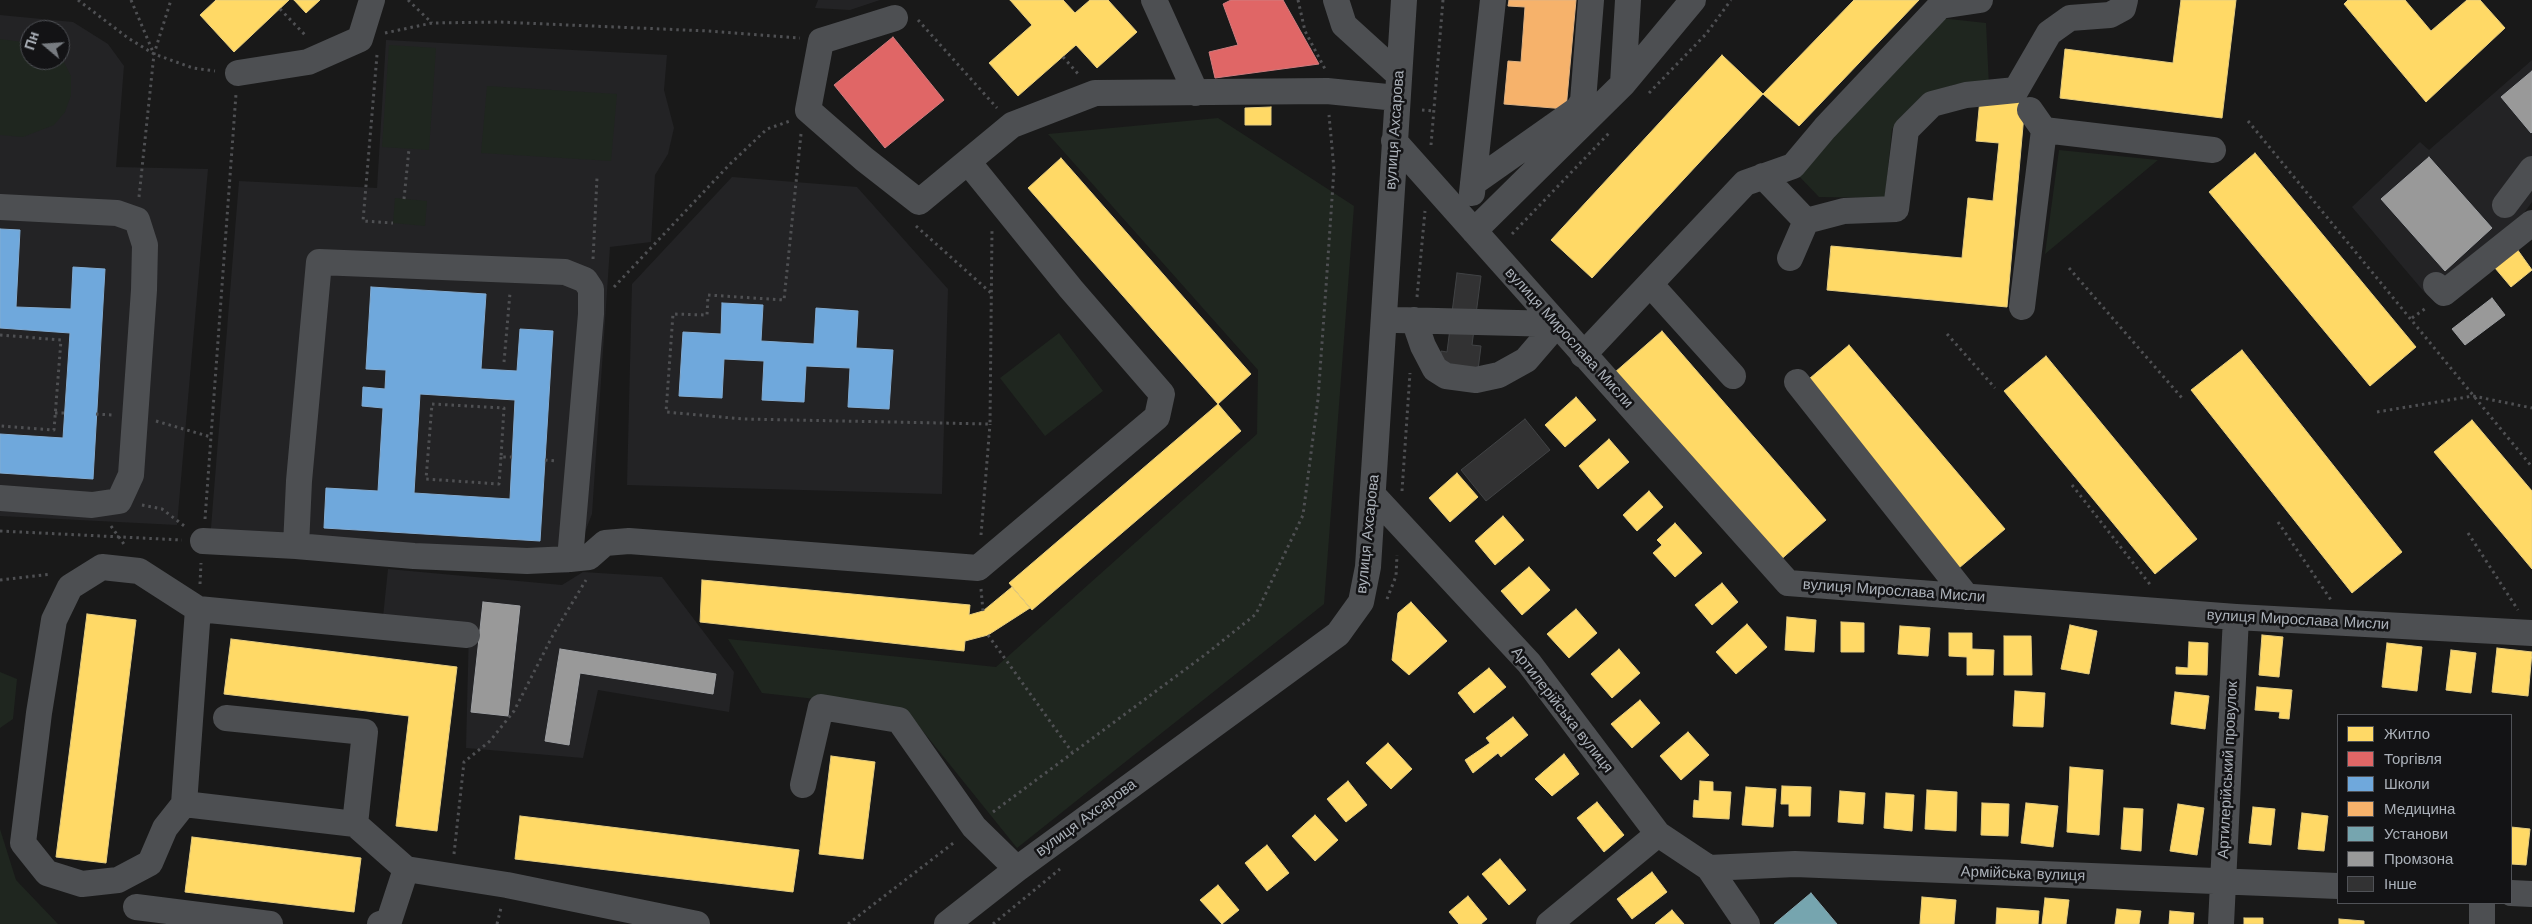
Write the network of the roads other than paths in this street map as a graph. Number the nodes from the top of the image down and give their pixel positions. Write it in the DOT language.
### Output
graph roads {
  1 [pos="372,0"];
  2 [pos="1154,0"];
  3 [pos="1336,0"];
  4 [pos="1404,0"];
  5 [pos="1493,0"];
  6 [pos="1591,0"];
  7 [pos="1628,0"];
  8 [pos="1693,0"];
  9 [pos="1980,0"];
  10 [pos="2126,0"];
  11 [pos="904,16"];
  12 [pos="238,74"];
  13 [pos="1622,84"];
  14 [pos="1398,86"];
  15 [pos="1196,93"];
  16 [pos="2027,105"];
  17 [pos="1394,141"];
  18 [pos="2213,150"];
  19 [pos="968,162"];
  20 [pos="2532,169"];
  21 [pos="1763,176"];
  22 [pos="1473,183"];
  23 [pos="2505,205"];
  24 [pos="0,207"];
  25 [pos="1806,221"];
  26 [pos="2532,223"];
  27 [pos="1471,227"];
  28 [pos="1790,258"];
  29 [pos="1650,284"];
  30 [pos="2436,285"];
  31 [pos="2022,307"];
  32 [pos="1384,320"];
  33 [pos="1414,320"];
  34 [pos="1557,324"];
  35 [pos="1584,355"];
  36 [pos="1733,376"];
  37 [pos="1796,382"];
  38 [pos="1373,495"];
  39 [pos="0,498"];
  40 [pos="203,540"];
  41 [pos="296,546"];
  42 [pos="579,558"];
  43 [pos="1967,597"];
  44 [pos="198,609"];
  45 [pos="2236,617"];
  46 [pos="2527,624"];
  47 [pos="466,635"];
  48 [pos="226,718"];
  49 [pos="803,786"];
  50 [pos="184,804"];
  51 [pos="355,824"];
  52 [pos="1658,834"];
  53 [pos="1709,868"];
  54 [pos="406,869"];
  55 [pos="1017,869"];
  56 [pos="2223,882"];
  57 [pos="2337,886"];
  58 [pos="2512,893"];
  59 [pos="2532,894"];
  60 [pos="2482,904"];
  61 [pos="136,907"];
  62 [pos="270,924"];
  63 [pos="380,924"];
  64 [pos="697,924"];
  65 [pos="947,924"];
  66 [pos="1549,924"];
  67 [pos="1747,924"];
  68 [pos="2221,924"];
  69 [pos="2482,924"];
  1 -- 12 [label="street"];
  2 -- 15 [label="street"];
  3 -- 14 [label="street"];
  4 -- 14 [label="street, вулиця Ахсарова"];
  5 -- 22 [label="street"];
  6 -- 22 [label="street"];
  7 -- 13 [label="street"];
  8 -- 13 [label="street"];
  9 -- 21 [label="street"];
  10 -- 16 [label="street"];
  11 -- 19 [label="street"];
  13 -- 27 [label="street"];
  14 -- 15 [label="street"];
  14 -- 17 [label="street, вулиця Ахсарова"];
  15 -- 19 [label="street"];
  16 -- 18 [label="street"];
  16 -- 25 [label="street"];
  16 -- 31 [label="street"];
  17 -- 27 [label="street, вулиця Мирослава Мисли"];
  17 -- 32 [label="street, вулиця Ахсарова"];
  19 -- 42 [label="street"];
  20 -- 23 [label="street"];
  21 -- 25 [label="street"];
  21 -- 29 [label="street"];
  22 -- 27 [label="street"];
  24 -- 39 [label="street"];
  25 -- 28 [label="street"];
  26 -- 30 [label="street"];
  27 -- 34 [label="street, вулиця Мирослава Мисли"];
  29 -- 35 [label="street"];
  29 -- 36 [label="street"];
  32 -- 33 [label="street"];
  32 -- 38 [label="street, вулиця Ахсарова"];
  33 -- 34 [label="street"];
  33 -- 34 [label="street"];
  34 -- 35 [label="street, вулиця Мирослава Мисли"];
  35 -- 43 [label="street, вулиця Мирослава Мисли"];
  37 -- 43 [label="street"];
  38 -- 52 [label="street, Артилерійська вулиця"];
  38 -- 55 [label="street, вулиця Ахсарова"];
  40 -- 41 [label="street"];
  41 -- 42 [label="street"];
  41 -- 42 [label="street"];
  43 -- 45 [label="street, вулиця Мирослава Мисли"];
  44 -- 47 [label="street"];
  44 -- 50 [label="street"];
  44 -- 50 [label="street"];
  45 -- 46 [label="street, вулиця Мирослава Мисли"];
  45 -- 56 [label="street, Артилерійський провулок"];
  48 -- 51 [label="street"];
  49 -- 55 [label="street"];
  50 -- 51 [label="street"];
  51 -- 54 [label="street"];
  52 -- 53 [label="street, Артилерійська вулиця"];
  52 -- 66 [label="street"];
  53 -- 56 [label="street, Армійська вулиця"];
  53 -- 67 [label="street, Артилерійська вулиця"];
  54 -- 63 [label="street"];
  54 -- 64 [label="street"];
  55 -- 65 [label="street, вулиця Ахсарова"];
  56 -- 57 [label="street, Армійська вулиця"];
  56 -- 68 [label="street, Артилерійський провулок"];
  58 -- 59 [label="street"];
  60 -- 69 [label="street"];
  61 -- 62 [label="street"];
}
